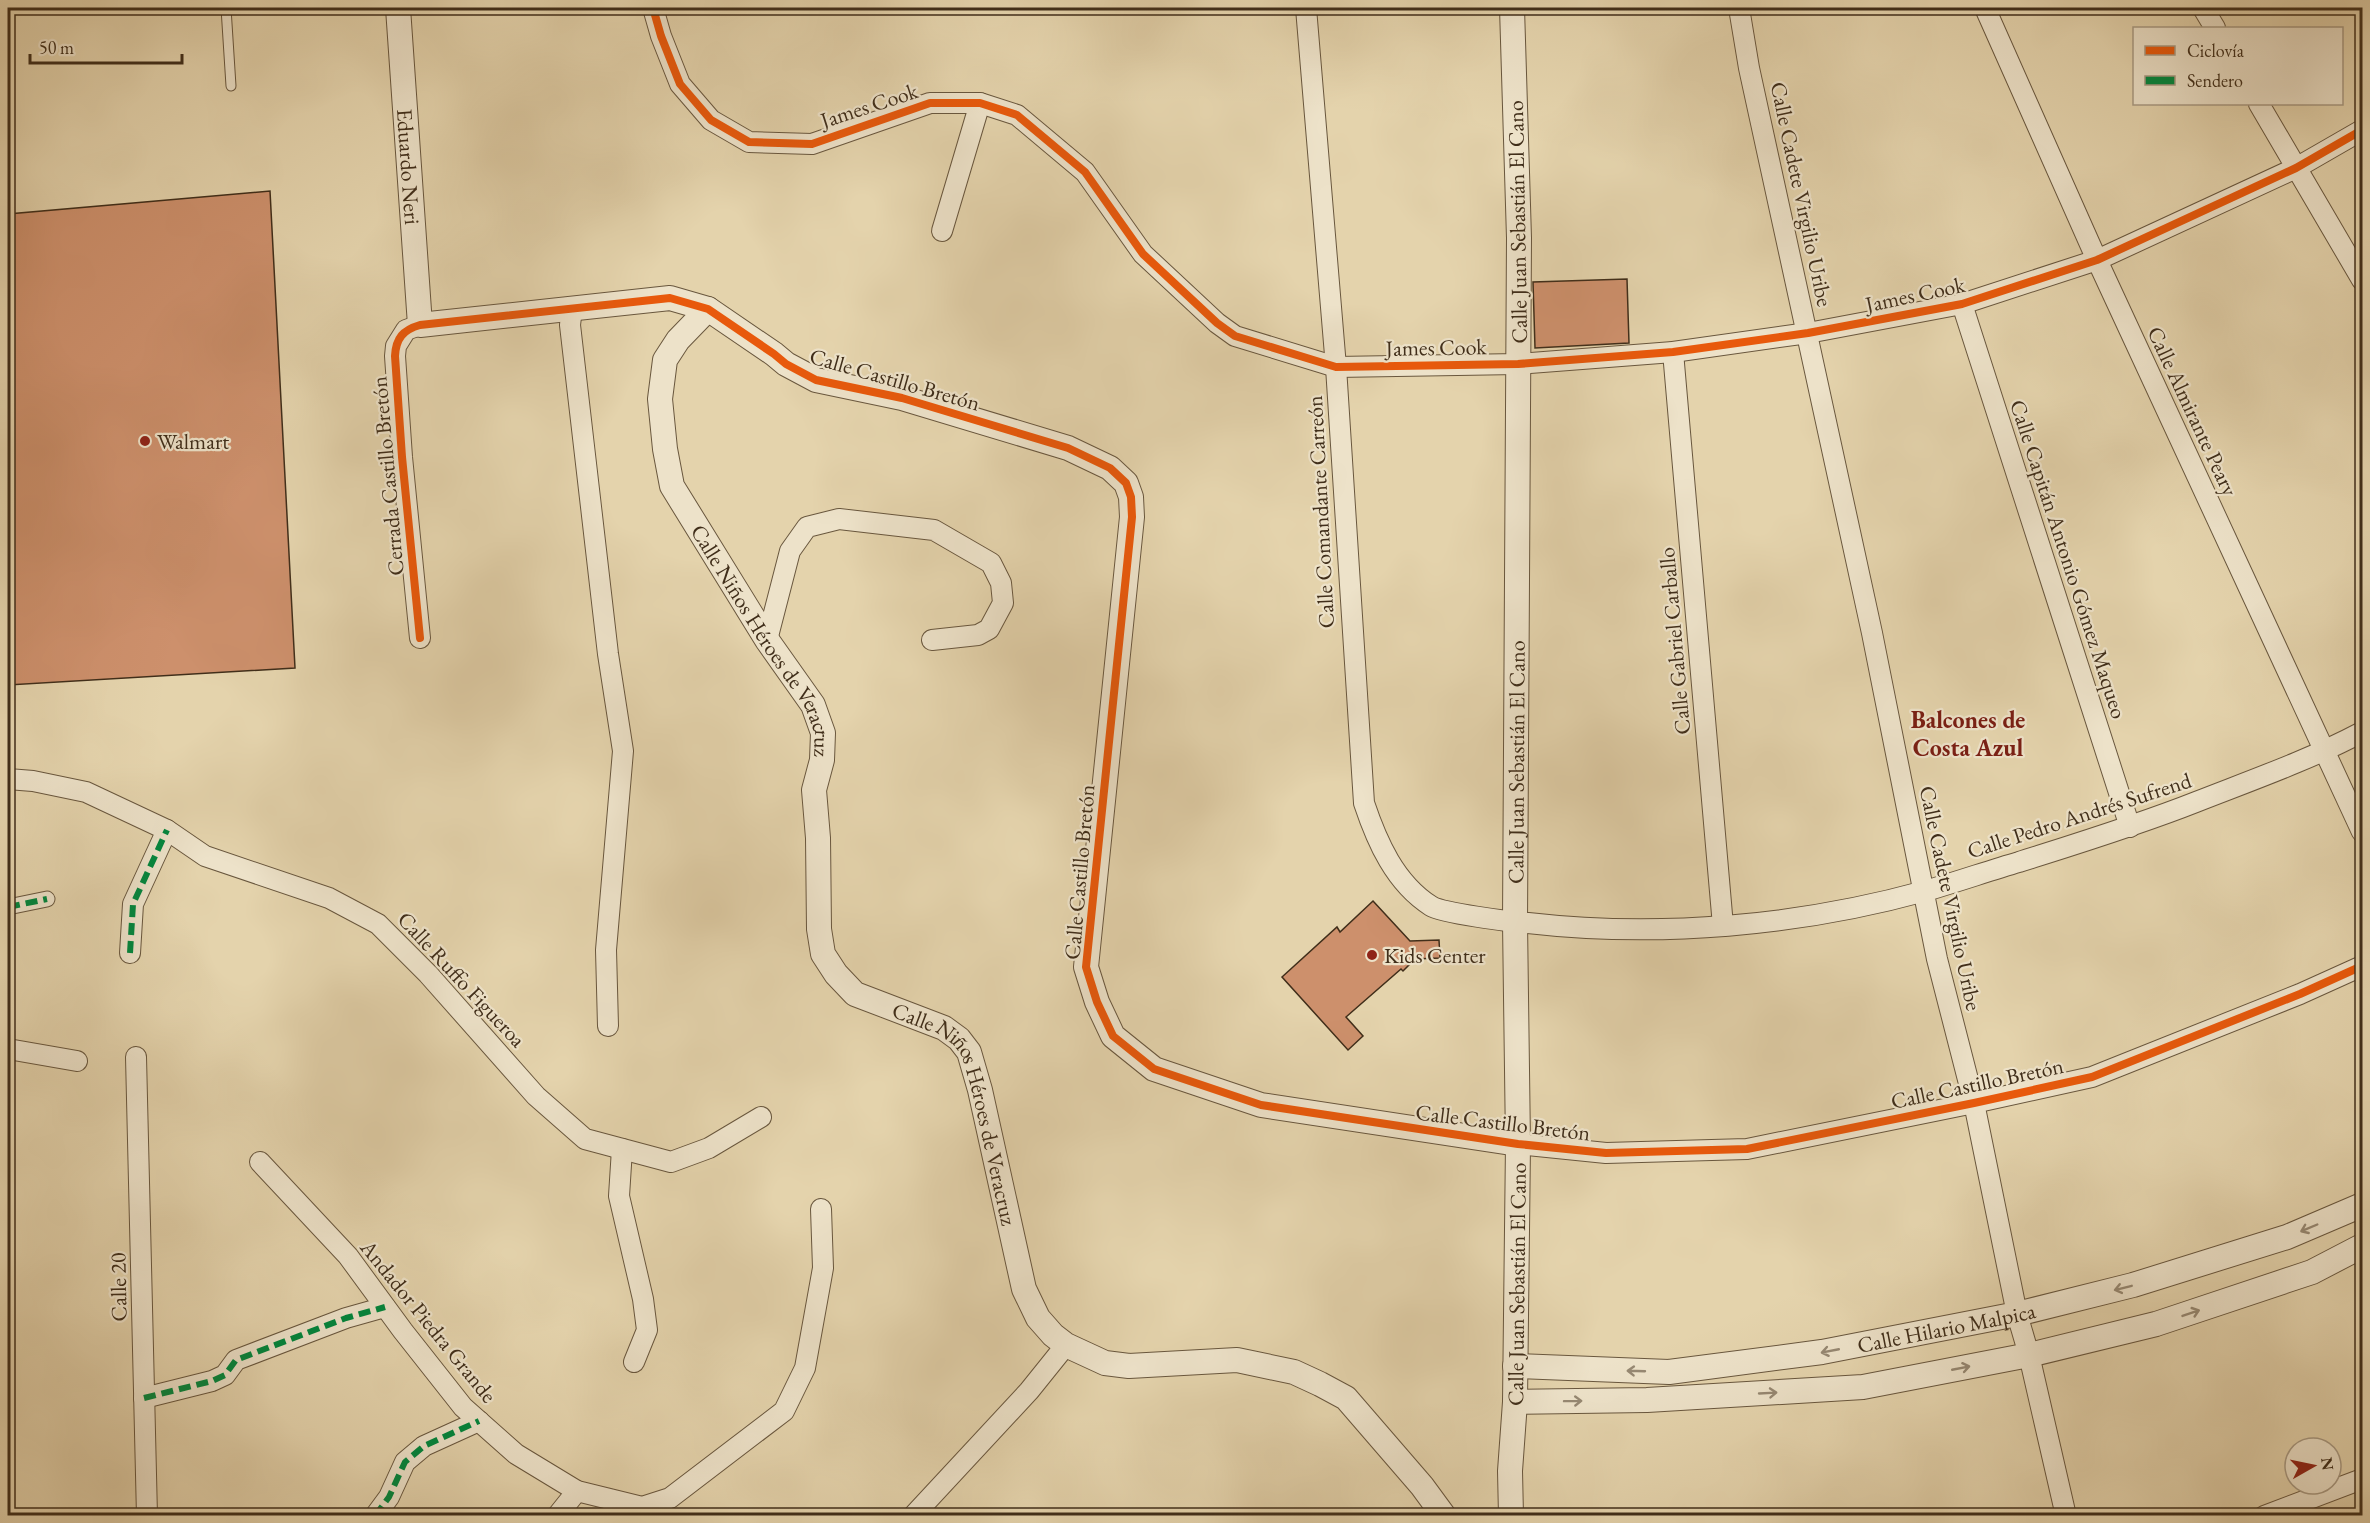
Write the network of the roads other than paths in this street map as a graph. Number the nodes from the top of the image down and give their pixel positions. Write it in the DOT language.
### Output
graph roads {
  1 [pos="226,8"];
  2 [pos="398,8"];
  3 [pos="653,8"];
  4 [pos="1306,8"];
  5 [pos="1512,8"];
  6 [pos="1739,8"];
  7 [pos="1985,8"];
  8 [pos="2203,8"];
  9 [pos="2214,27"];
  10 [pos="231,86"];
  11 [pos="980,103"];
  12 [pos="2260,105"];
  13 [pos="2362,130"];
  14 [pos="2296,168"];
  15 [pos="942,231"];
  16 [pos="2097,260"];
  17 [pos="2362,280"];
  18 [pos="1962,304"];
  19 [pos="572,309"];
  20 [pos="708,309"];
  21 [pos="420,325"];
  22 [pos="1808,333"];
  23 [pos="1673,352"];
  24 [pos="1518,364"];
  25 [pos="1336,367"];
  26 [pos="420,638"];
  27 [pos="767,640"];
  28 [pos="932,640"];
  29 [pos="2362,732"];
  30 [pos="2326,751"];
  31 [pos="8,779"];
  32 [pos="2130,827"];
  33 [pos="167,830"];
  34 [pos="2362,832"];
  35 [pos="1923,891"];
  36 [pos="47,899"];
  37 [pos="8,907"];
  38 [pos="1515,922"];
  39 [pos="1723,926"];
  40 [pos="130,953"];
  41 [pos="2362,966"];
  42 [pos="608,1026"];
  43 [pos="8,1049"];
  44 [pos="136,1057"];
  45 [pos="77,1061"];
  46 [pos="1974,1103"];
  47 [pos="761,1117"];
  48 [pos="1518,1144"];
  49 [pos="622,1149"];
  50 [pos="260,1162"];
  51 [pos="2362,1205"];
  52 [pos="821,1209"];
  53 [pos="2362,1246"];
  54 [pos="386,1307"];
  55 [pos="2017,1314"];
  56 [pos="1066,1345"];
  57 [pos="2029,1355"];
  58 [pos="634,1362"];
  59 [pos="1515,1366"];
  60 [pos="144,1398"];
  61 [pos="1515,1402"];
  62 [pos="479,1421"];
  63 [pos="2362,1479"];
  64 [pos="577,1491"];
  65 [pos="672,1507"];
  66 [pos="147,1515"];
  67 [pos="375,1515"];
  68 [pos="557,1515"];
  69 [pos="913,1515"];
  70 [pos="1444,1515"];
  71 [pos="1511,1515"];
  72 [pos="2066,1515"];
  73 [pos="2264,1515"];
  1 -- 10 [label="lane"];
  2 -- 21 [label="street, Eduardo Neri"];
  3 -- 11 [label="street, James Cook"];
  4 -- 25 [label="street, Calle Comandante Carreón"];
  5 -- 24 [label="street, Calle Juan Sebastián El Cano"];
  6 -- 22 [label="street, Calle Cadete Virgilio Uribe"];
  7 -- 16 [label="street, Calle Almirante Peary"];
  8 -- 9 [label="street"];
  11 -- 15 [label="street"];
  11 -- 25 [label="street, James Cook"];
  12 -- 14 [label="street"];
  13 -- 14 [label="street, James Cook"];
  14 -- 16 [label="street, James Cook"];
  14 -- 17 [label="street"];
  16 -- 18 [label="street, James Cook"];
  16 -- 30 [label="street, Calle Almirante Peary"];
  18 -- 22 [label="street, James Cook"];
  18 -- 32 [label="street, Calle Capitán Antonio Gómez Maqueo"];
  19 -- 20 [label="street, Calle Castillo Bretón"];
  19 -- 21 [label="street, Calle Castillo Bretón"];
  19 -- 42 [label="street"];
  20 -- 27 [label="street, Calle Niños Héroes de Veracruz"];
  20 -- 48 [label="street, Calle Castillo Bretón"];
  21 -- 26 [label="street, Cerrada Castillo Bretón"];
  22 -- 23 [label="street, James Cook"];
  22 -- 35 [label="street, Calle Cadete Virgilio Uribe"];
  23 -- 24 [label="street, James Cook"];
  23 -- 39 [label="street, Calle Gabriel Carballo"];
  24 -- 25 [label="street, James Cook"];
  24 -- 38 [label="street, Calle Juan Sebastián El Cano"];
  25 -- 38 [label="street, Calle Comandante Carreón"];
  27 -- 28 [label="street"];
  27 -- 56 [label="street, Calle Niños Héroes de Veracruz"];
  29 -- 30 [label="street, Calle Pedro Andrés Sufrend"];
  30 -- 32 [label="street, Calle Pedro Andrés Sufrend"];
  30 -- 34 [label="street, Calle Almirante Peary"];
  31 -- 33 [label="street, Calle Ruffo Figueroa"];
  32 -- 35 [label="street, Calle Pedro Andrés Sufrend"];
  33 -- 40 [label="street"];
  33 -- 49 [label="street, Calle Ruffo Figueroa"];
  35 -- 39 [label="street, Calle Pedro Andrés Sufrend"];
  35 -- 46 [label="street, Calle Cadete Virgilio Uribe"];
  36 -- 37 [label="street"];
  38 -- 39 [label="street, Calle Pedro Andrés Sufrend"];
  38 -- 48 [label="street, Calle Juan Sebastián El Cano"];
  41 -- 46 [label="street, Calle Castillo Bretón"];
  43 -- 45 [label="street"];
  44 -- 60 [label="street, Calle 20"];
  46 -- 48 [label="street, Calle Castillo Bretón"];
  46 -- 55 [label="street, Calle Cadete Virgilio Uribe"];
  47 -- 49 [label="street, Calle Ruffo Figueroa"];
  48 -- 59 [label="street, Calle Juan Sebastián El Cano"];
  49 -- 58 [label="street"];
  50 -- 54 [label="street, Andador Piedra Grande"];
  51 -- 55 [label="street, Calle Hilario Malpica, one-way"];
  52 -- 65 [label="street"];
  57 -- 53 [label="street, Calle Hilario Malpica, one-way"];
  54 -- 60 [label="street"];
  54 -- 62 [label="street, Andador Piedra Grande"];
  55 -- 57 [label="street, Calle Cadete Virgilio Uribe"];
  55 -- 59 [label="street, Calle Hilario Malpica, one-way"];
  56 -- 69 [label="street"];
  56 -- 70 [label="street, Calle Niños Héroes de Veracruz"];
  61 -- 57 [label="street, Calle Hilario Malpica, one-way"];
  57 -- 72 [label="street, Calle Cadete Virgilio Uribe"];
  59 -- 61 [label="street, Calle Juan Sebastián El Cano"];
  60 -- 66 [label="street, Calle 20"];
  61 -- 71 [label="street, Calle Juan Sebastián El Cano"];
  62 -- 64 [label="street, Andador Piedra Grande"];
  62 -- 67 [label="street"];
  63 -- 73 [label="street"];
  64 -- 65 [label="street, Andador Piedra Grande"];
  64 -- 68 [label="street"];
}
